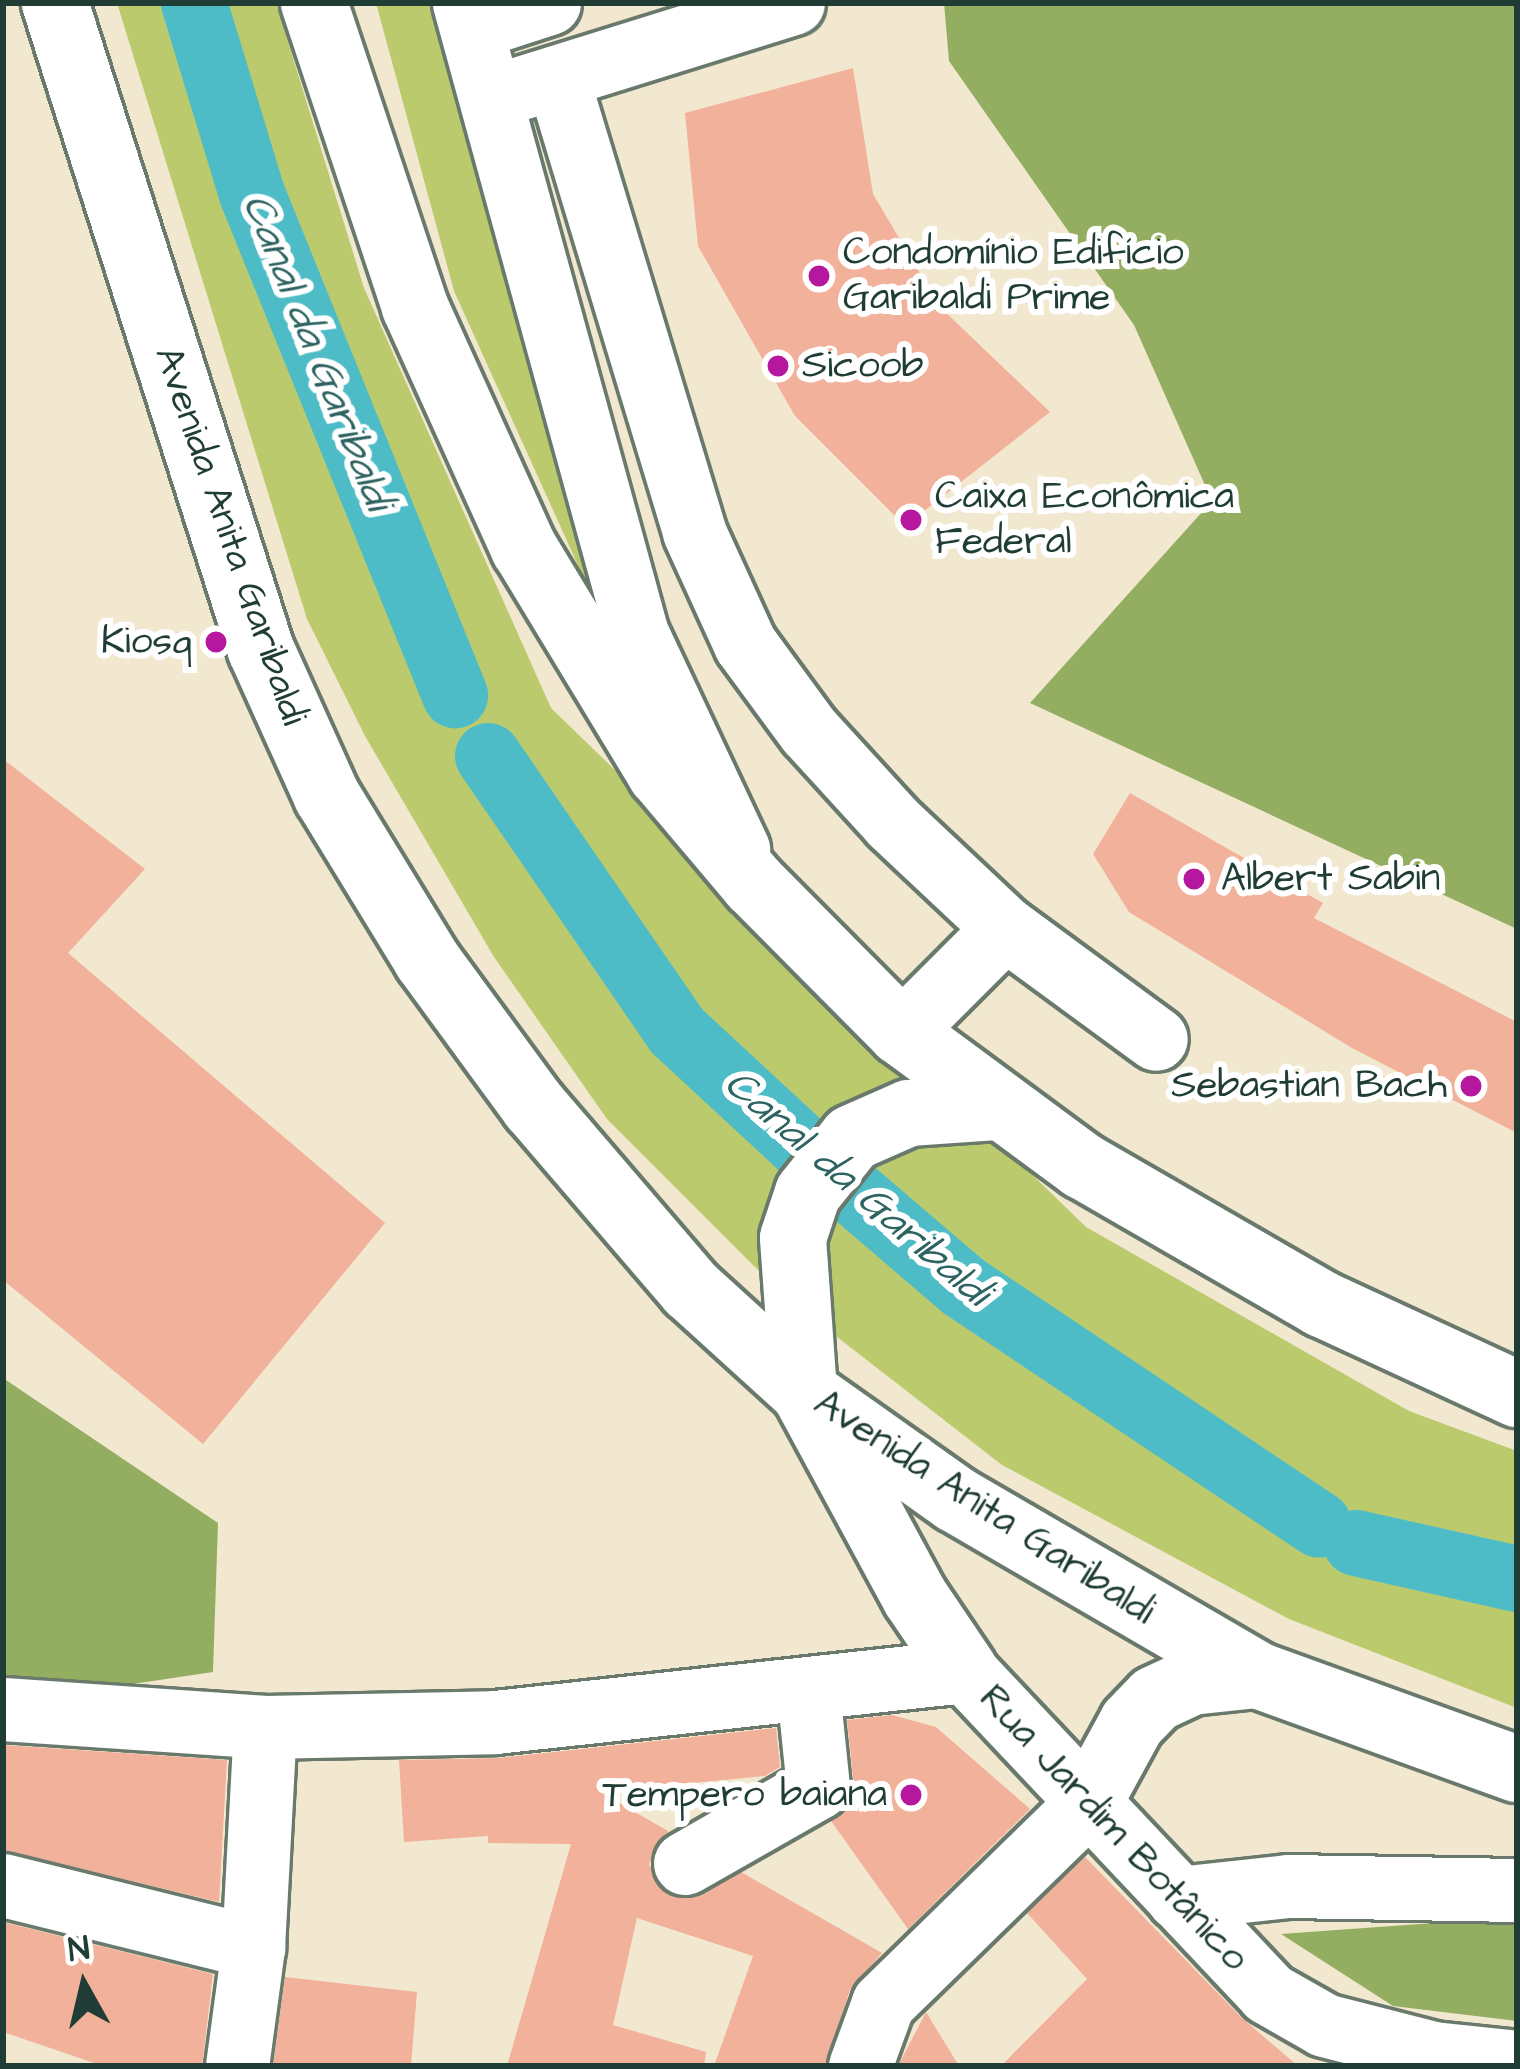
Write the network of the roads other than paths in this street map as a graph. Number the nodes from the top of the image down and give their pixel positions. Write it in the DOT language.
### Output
graph roads {
  1 [pos="55,3"];
  2 [pos="314,3"];
  3 [pos="549,3"];
  4 [pos="793,3"];
  5 [pos="468,15"];
  6 [pos="556,77"];
  7 [pos="492,97"];
  8 [pos="754,884"];
  9 [pos="1005,928"];
  10 [pos="902,1033"];
  11 [pos="1156,1039"];
  12 [pos="996,1107"];
  13 [pos="803,1392"];
  14 [pos="1517,1394"];
  15 [pos="965,1671"];
  16 [pos="1257,1675"];
  17 [pos="808,1690"];
  18 [pos="3,1709"];
  19 [pos="265,1727"];
  20 [pos="1517,1769"];
  21 [pos="1088,1802"];
  22 [pos="686,1863"];
  23 [pos="3,1885"];
  24 [pos="1517,1890"];
  25 [pos="1178,1898"];
  26 [pos="253,1947"];
  27 [pos="1517,2062"];
  28 [pos="237,2066"];
  29 [pos="860,2066"];
  1 -- 13 [label="main road, Avenida Anita Garibaldi"];
  2 -- 8 [label="main road"];
  3 -- 5 [label="street"];
  4 -- 6 [label="street"];
  5 -- 7 [label="street"];
  6 -- 7 [label="street"];
  6 -- 9 [label="street"];
  7 -- 8 [label="street"];
  8 -- 10 [label="main road"];
  9 -- 10 [label="street"];
  9 -- 11 [label="street"];
  10 -- 12 [label="main road"];
  12 -- 13 [label="main road"];
  12 -- 14 [label="main road"];
  13 -- 15 [label="main road"];
  13 -- 16 [label="main road, Avenida Anita Garibaldi"];
  15 -- 17 [label="street, Rua Jardim Botânico"];
  15 -- 21 [label="street, Rua Jardim Botânico"];
  16 -- 20 [label="main road, Avenida Anita Garibaldi"];
  16 -- 21 [label="main road"];
  17 -- 19 [label="street, Rua Jardim Botânico"];
  17 -- 22 [label="street"];
  18 -- 19 [label="street, Rua Jardim Botânico"];
  19 -- 26 [label="street"];
  21 -- 25 [label="street, Rua Jardim Botânico"];
  21 -- 29 [label="street"];
  23 -- 26 [label="street"];
  24 -- 25 [label="street"];
  25 -- 27 [label="street, Rua Jardim Botânico"];
  26 -- 28 [label="street"];
}
